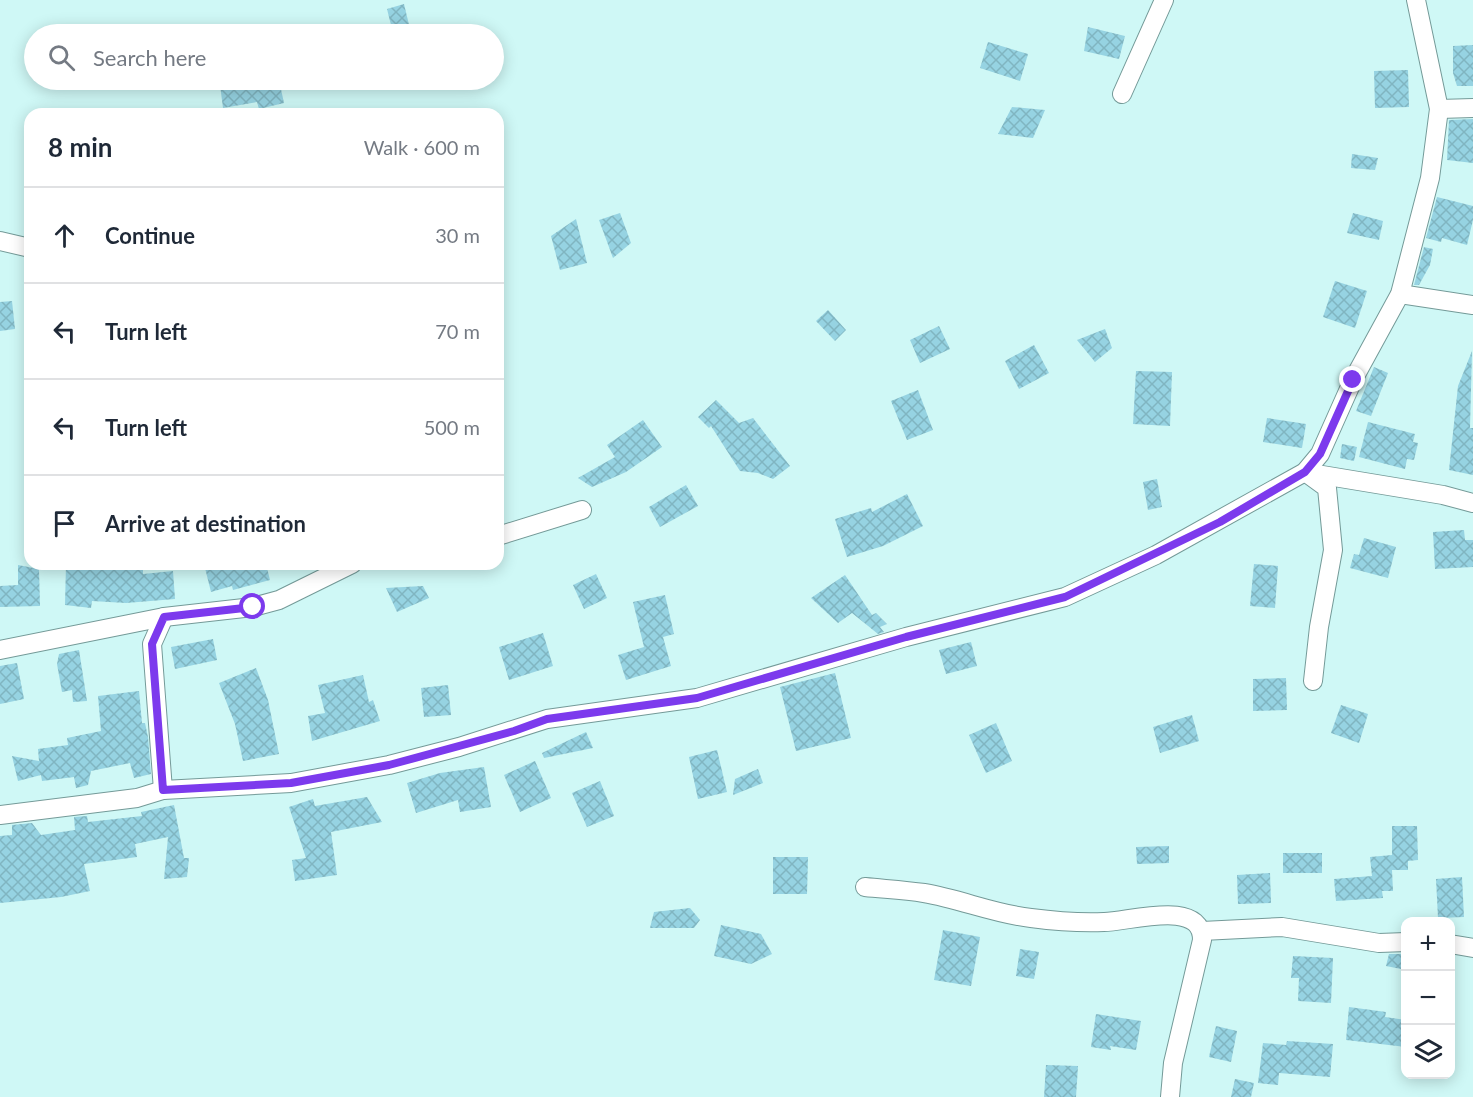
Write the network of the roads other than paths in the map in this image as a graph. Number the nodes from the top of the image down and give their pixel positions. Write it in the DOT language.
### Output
graph roads {
  1 [pos="1164,0"];
  2 [pos="1416,0"];
  3 [pos="1122,94"];
  4 [pos="1473,108"];
  5 [pos="1438,109"];
  6 [pos="0,242"];
  7 [pos="24,247"];
  8 [pos="1400,294"];
  9 [pos="1473,305"];
  10 [pos="1305,472"];
  11 [pos="1473,503"];
  12 [pos="582,510"];
  13 [pos="504,534"];
  14 [pos="340,570"];
  15 [pos="164,617"];
  16 [pos="0,650"];
  17 [pos="1313,681"];
  18 [pos="163,790"];
  19 [pos="0,815"];
  20 [pos="865,887"];
  21 [pos="1202,931"];
  22 [pos="1401,942"];
  23 [pos="1455,945"];
  24 [pos="1473,948"];
  25 [pos="1170,1097"];
  1 -- 3 [label="street"];
  2 -- 5 [label="street"];
  4 -- 5 [label="street"];
  5 -- 8 [label="street"];
  6 -- 7 [label="street"];
  8 -- 9 [label="street"];
  8 -- 10 [label="street"];
  10 -- 11 [label="street"];
  10 -- 17 [label="street"];
  10 -- 18 [label="street"];
  12 -- 13 [label="street"];
  14 -- 15 [label="street"];
  15 -- 16 [label="street"];
  15 -- 18 [label="street"];
  18 -- 19 [label="street"];
  20 -- 21 [label="street"];
  21 -- 22 [label="street"];
  21 -- 25 [label="street"];
  23 -- 24 [label="street"];
}
